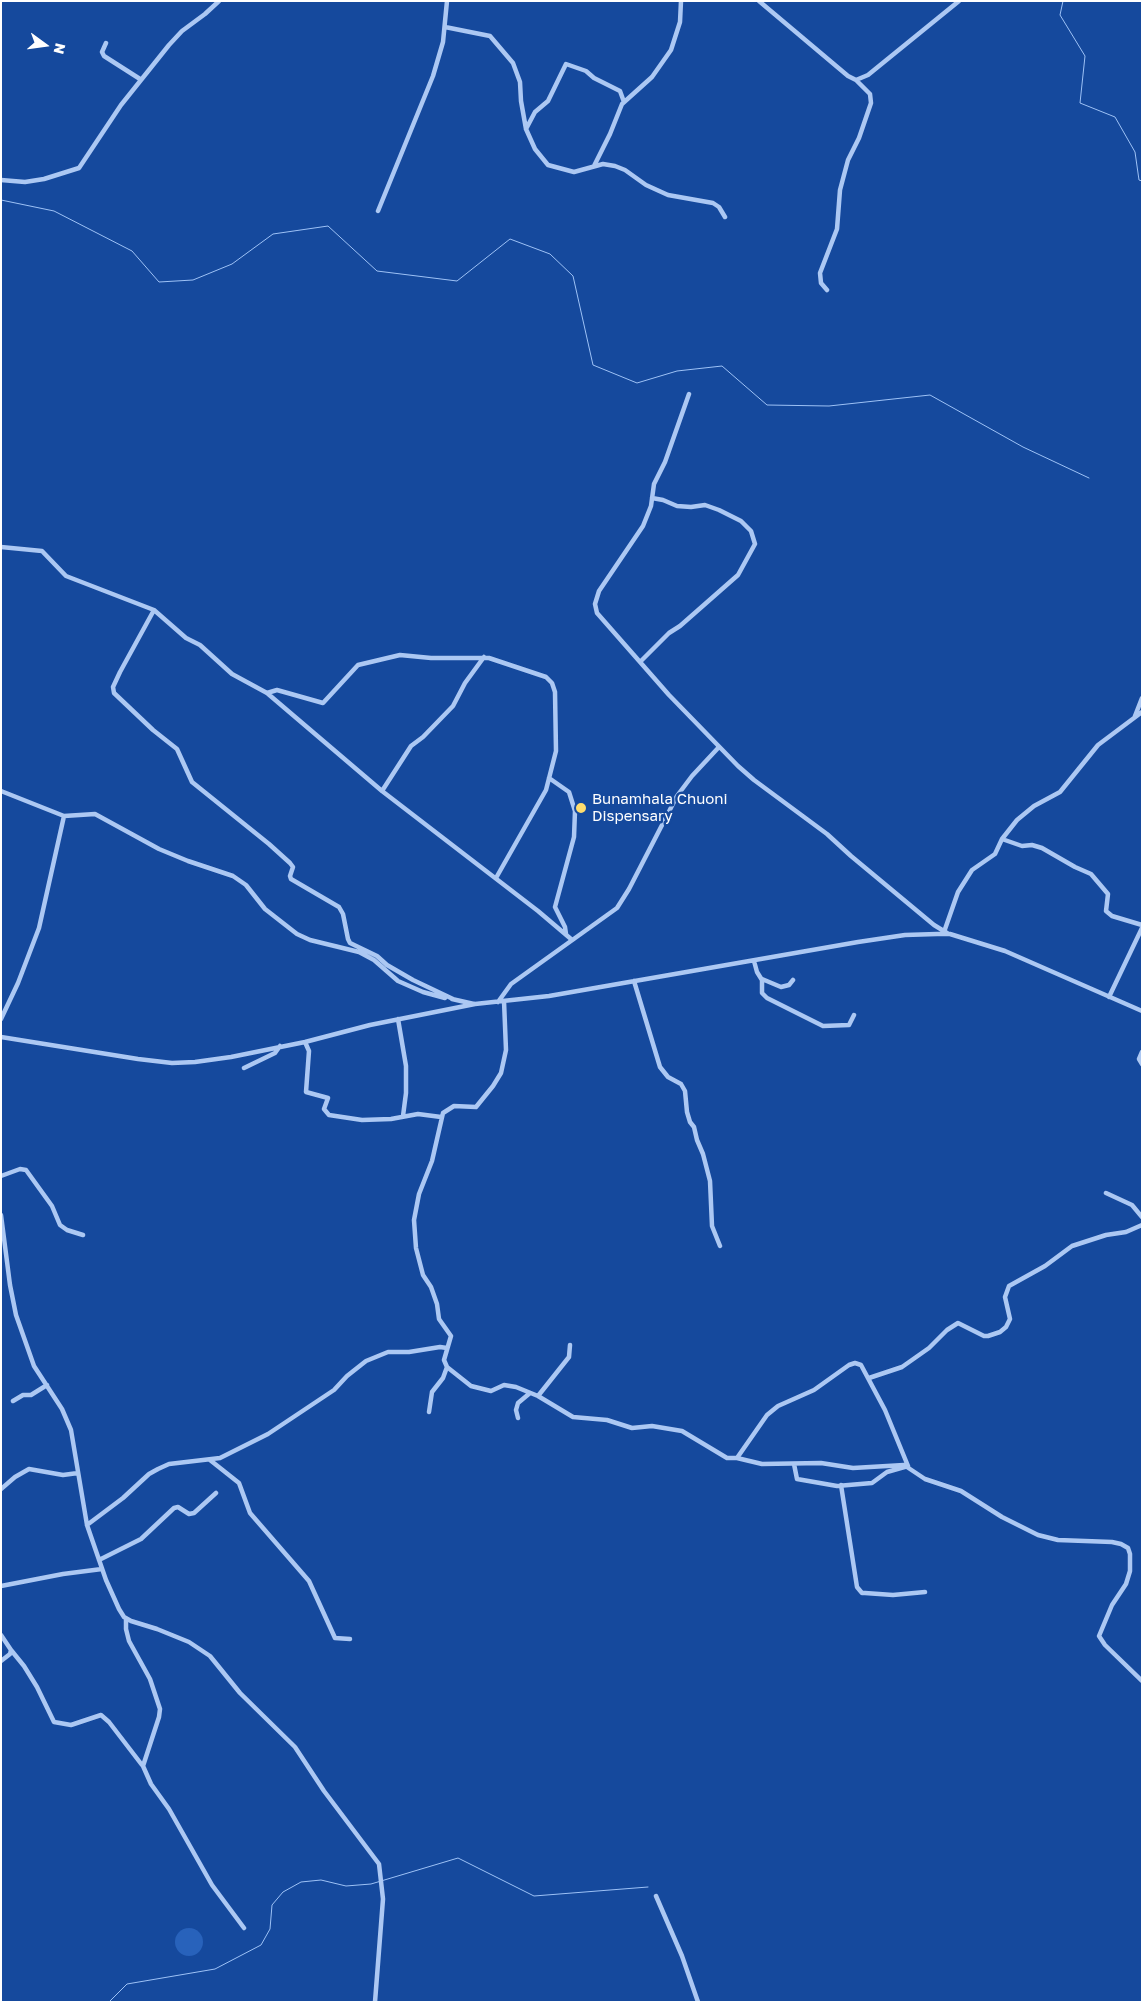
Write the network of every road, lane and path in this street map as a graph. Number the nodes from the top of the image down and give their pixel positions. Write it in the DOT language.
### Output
graph roads {
  1 [pos="219,1"];
  2 [pos="447,1"];
  3 [pos="681,1"];
  4 [pos="759,1"];
  5 [pos="959,1"];
  6 [pos="444,27"];
  7 [pos="106,43"];
  8 [pos="140,79"];
  9 [pos="856,80"];
  10 [pos="624,102"];
  11 [pos="526,129"];
  12 [pos="594,166"];
  13 [pos="1,180"];
  14 [pos="378,211"];
  15 [pos="725,217"];
  16 [pos="827,290"];
  17 [pos="689,394"];
  18 [pos="652,498"];
  19 [pos="1,548"];
  20 [pos="154,610"];
  21 [pos="484,657"];
  22 [pos="640,662"];
  23 [pos="267,693"];
  24 [pos="1142,698"];
  25 [pos="1142,712"];
  26 [pos="1133,719"];
  27 [pos="719,747"];
  28 [pos="548,778"];
  29 [pos="1,791"];
  30 [pos="382,791"];
  31 [pos="64,816"];
  32 [pos="1002,839"];
  33 [pos="496,878"];
  34 [pos="1142,926"];
  35 [pos="946,933"];
  36 [pos="566,934"];
  37 [pos="571,939"];
  38 [pos="754,961"];
  39 [pos="762,979"];
  40 [pos="793,980"];
  41 [pos="634,981"];
  42 [pos="1109,997"];
  43 [pos="453,999"];
  44 [pos="504,1001"];
  45 [pos="498,1002"];
  46 [pos="475,1004"];
  47 [pos="1142,1011"];
  48 [pos="854,1015"];
  49 [pos="398,1019"];
  50 [pos="1,1020"];
  51 [pos="1,1037"];
  52 [pos="305,1042"];
  53 [pos="280,1046"];
  54 [pos="1142,1052"];
  55 [pos="1142,1064"];
  56 [pos="244,1068"];
  57 [pos="403,1116"];
  58 [pos="441,1117"];
  59 [pos="1,1176"];
  60 [pos="1106,1193"];
  61 [pos="1,1216"];
  62 [pos="1142,1216"];
  63 [pos="1142,1225"];
  64 [pos="83,1235"];
  65 [pos="720,1246"];
  66 [pos="570,1345"];
  67 [pos="447,1348"];
  68 [pos="447,1367"];
  69 [pos="869,1378"];
  70 [pos="47,1385"];
  71 [pos="530,1393"];
  72 [pos="538,1396"];
  73 [pos="13,1401"];
  74 [pos="429,1412"];
  75 [pos="518,1418"];
  76 [pos="737,1458"];
  77 [pos="210,1460"];
  78 [pos="794,1464"];
  79 [pos="908,1466"];
  80 [pos="78,1473"];
  81 [pos="841,1485"];
  82 [pos="1,1488"];
  83 [pos="216,1494"];
  84 [pos="87,1525"];
  85 [pos="99,1560"];
  86 [pos="102,1569"];
  87 [pos="1,1586"];
  88 [pos="926,1592"];
  89 [pos="126,1618"];
  90 [pos="1,1635"];
  91 [pos="350,1639"];
  92 [pos="11,1650"];
  93 [pos="1,1661"];
  94 [pos="1142,1682"];
  95 [pos="143,1766"];
  96 [pos="656,1896"];
  97 [pos="244,1928"];
  98 [pos="375,2002"];
  99 [pos="698,2002"];
  1 -- 8 [label="street"];
  2 -- 6 [label="street"];
  3 -- 10 [label="street"];
  4 -- 9 [label="street"];
  5 -- 9 [label="street"];
  6 -- 11 [label="street"];
  6 -- 14 [label="street"];
  7 -- 8 [label="street"];
  8 -- 13 [label="street"];
  9 -- 16 [label="street"];
  10 -- 11 [label="street"];
  10 -- 12 [label="street"];
  11 -- 12 [label="street"];
  12 -- 15 [label="street"];
  17 -- 18 [label="street"];
  18 -- 22 [label="street"];
  18 -- 22 [label="street"];
  19 -- 20 [label="street"];
  20 -- 23 [label="street"];
  20 -- 43 [label="street"];
  21 -- 23 [label="street"];
  21 -- 28 [label="street"];
  21 -- 30 [label="street"];
  22 -- 27 [label="street"];
  23 -- 30 [label="street"];
  24 -- 26 [label="street"];
  25 -- 26 [label="street"];
  26 -- 32 [label="street"];
  27 -- 35 [label="street"];
  27 -- 37 [label="street"];
  28 -- 33 [label="street"];
  28 -- 36 [label="street"];
  29 -- 31 [label="street"];
  30 -- 33 [label="street"];
  31 -- 43 [label="street"];
  31 -- 50 [label="street"];
  32 -- 34 [label="street"];
  32 -- 35 [label="street"];
  33 -- 36 [label="street"];
  34 -- 42 [label="street"];
  35 -- 38 [label="street"];
  35 -- 42 [label="street"];
  36 -- 37 [label="street"];
  37 -- 45 [label="street"];
  38 -- 39 [label="street"];
  38 -- 41 [label="street"];
  39 -- 40 [label="street"];
  39 -- 48 [label="street"];
  41 -- 44 [label="street"];
  41 -- 65 [label="street"];
  42 -- 47 [label="street"];
  43 -- 46 [label="street"];
  44 -- 45 [label="street"];
  44 -- 58 [label="street"];
  45 -- 46 [label="street"];
  46 -- 49 [label="street"];
  49 -- 52 [label="street"];
  49 -- 57 [label="street"];
  51 -- 53 [label="street"];
  52 -- 53 [label="street"];
  52 -- 57 [label="street"];
  53 -- 56 [label="street"];
  54 -- 55 [label="street"];
  57 -- 58 [label="street"];
  58 -- 67 [label="street"];
  59 -- 64 [label="street"];
  60 -- 62 [label="street"];
  61 -- 70 [label="street"];
  63 -- 69 [label="street"];
  66 -- 72 [label="street"];
  67 -- 68 [label="street"];
  67 -- 77 [label="street"];
  68 -- 71 [label="street"];
  68 -- 74 [label="street"];
  69 -- 76 [label="street"];
  69 -- 79 [label="street"];
  70 -- 73 [label="street"];
  70 -- 80 [label="street"];
  71 -- 72 [label="street"];
  71 -- 75 [label="street"];
  72 -- 76 [label="street"];
  76 -- 78 [label="street"];
  77 -- 84 [label="street"];
  77 -- 91 [label="street"];
  78 -- 79 [label="street"];
  78 -- 81 [label="street"];
  79 -- 81 [label="street"];
  79 -- 94 [label="street"];
  80 -- 82 [label="street"];
  80 -- 84 [label="street"];
  81 -- 88 [label="street"];
  83 -- 85 [label="street"];
  84 -- 85 [label="street"];
  85 -- 86 [label="street"];
  86 -- 87 [label="street"];
  86 -- 89 [label="street"];
  89 -- 95 [label="street"];
  89 -- 98 [label="street"];
  90 -- 92 [label="street"];
  92 -- 93 [label="street"];
  92 -- 95 [label="street"];
  95 -- 97 [label="street"];
  96 -- 99 [label="street"];
}
